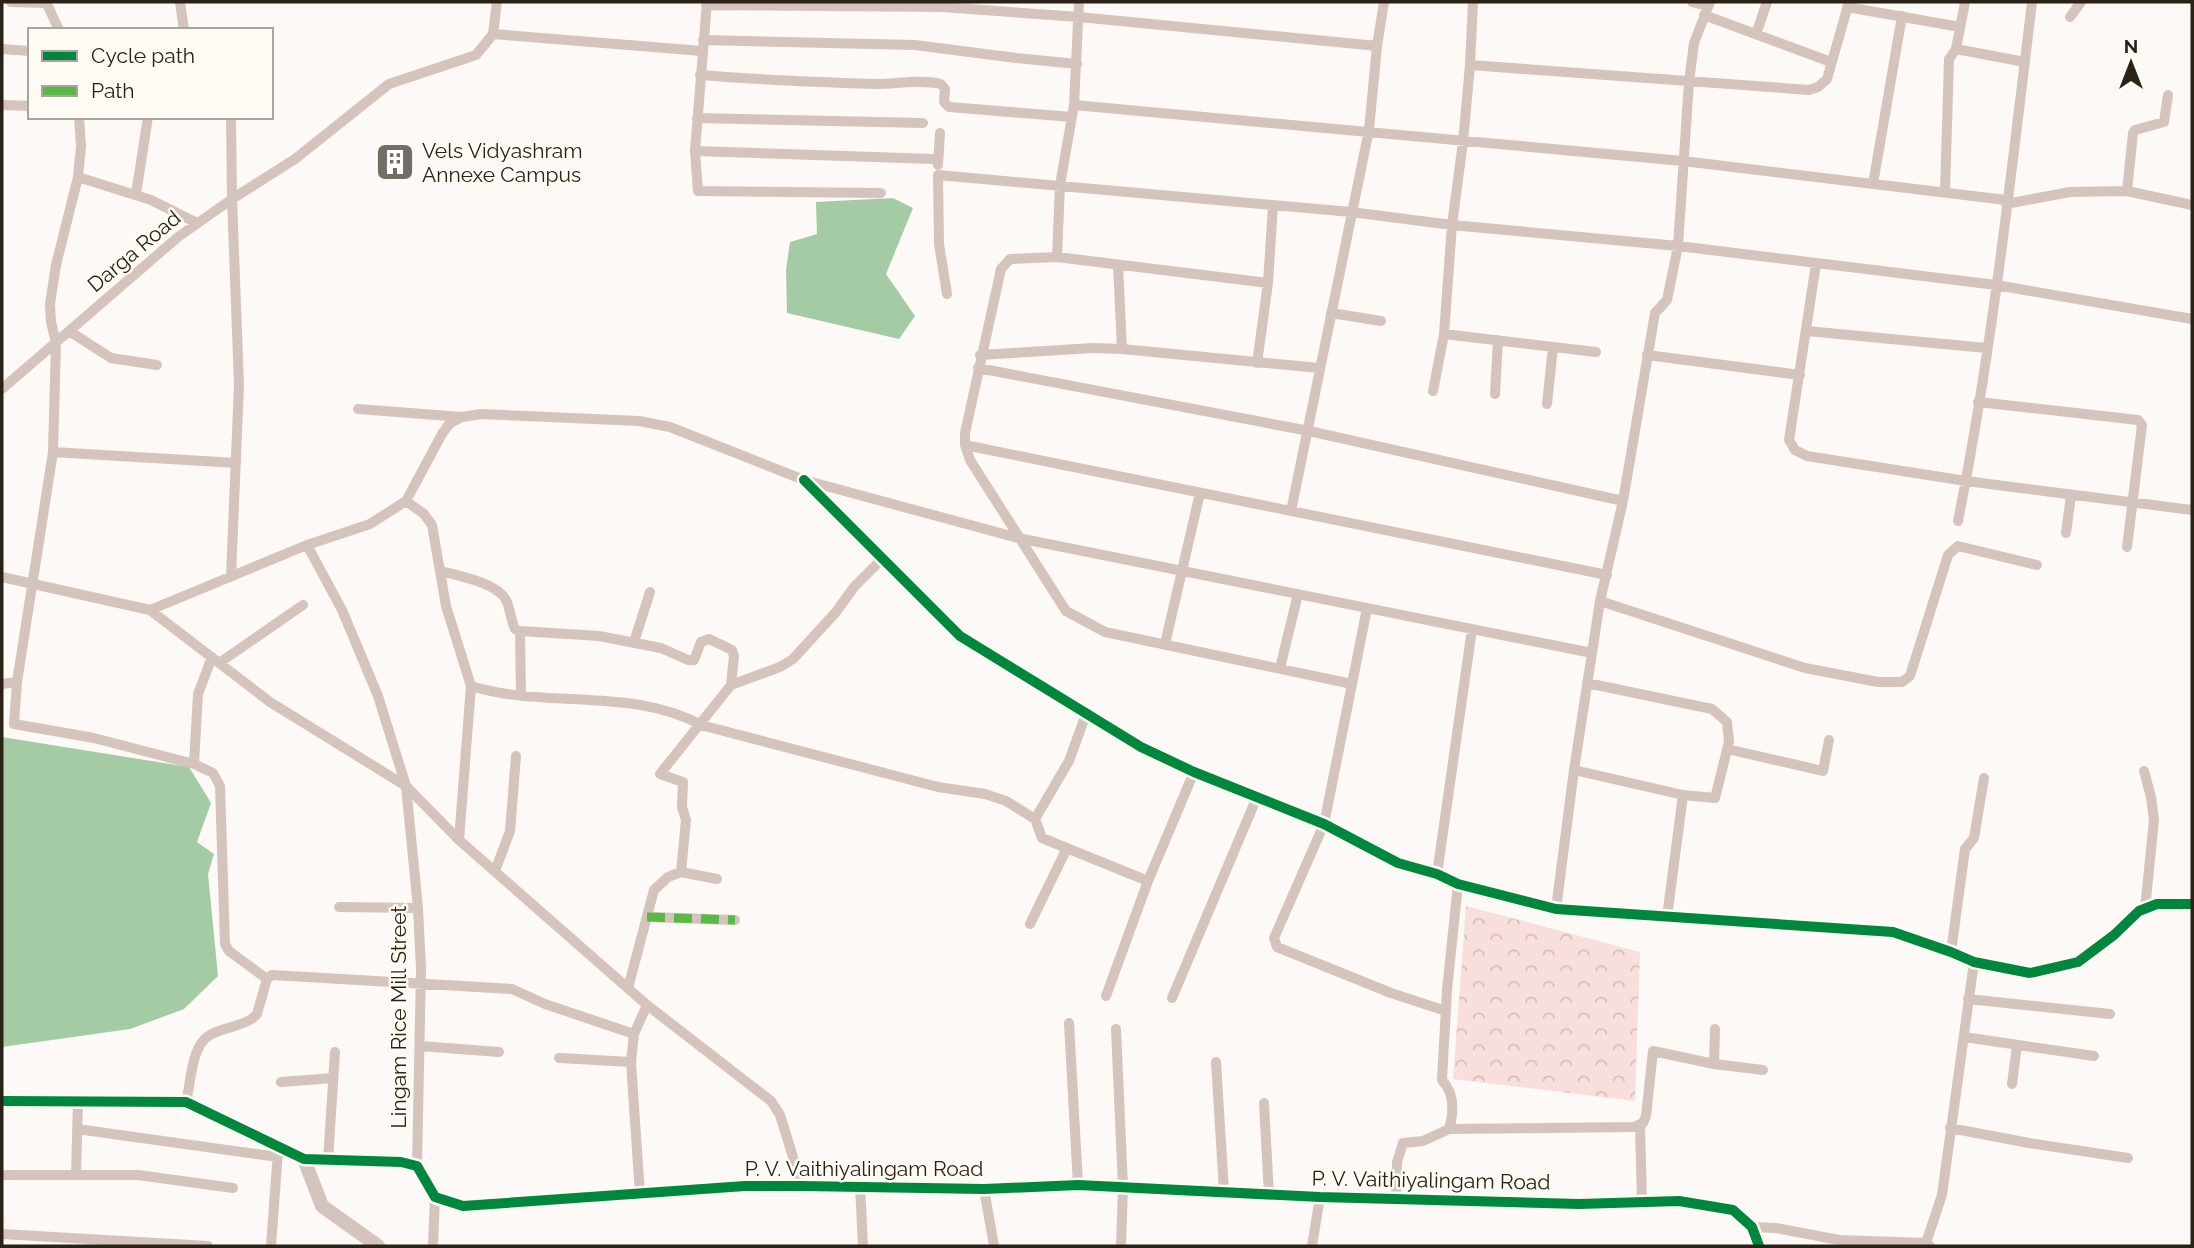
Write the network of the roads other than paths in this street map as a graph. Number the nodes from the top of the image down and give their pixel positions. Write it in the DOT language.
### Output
graph roads {
  1 [pos="11,2"];
  2 [pos="180,2"];
  3 [pos="497,2"];
  4 [pos="1079,2"];
  5 [pos="1384,2"];
  6 [pos="1473,2"];
  7 [pos="1692,2"];
  8 [pos="1767,2"];
  9 [pos="1965,2"];
  10 [pos="2032,2"];
  11 [pos="2081,2"];
  12 [pos="46,3"];
  13 [pos="706,3"];
  14 [pos="1848,4"];
  15 [pos="1707,8"];
  16 [pos="1902,16"];
  17 [pos="1079,17"];
  18 [pos="2070,17"];
  19 [pos="1960,27"];
  20 [pos="58,28"];
  21 [pos="184,28"];
  22 [pos="493,34"];
  23 [pos="1756,34"];
  24 [pos="702,46"];
  25 [pos="1377,46"];
  26 [pos="1956,49"];
  27 [pos="2,50"];
  28 [pos="28,51"];
  29 [pos="1831,62"];
  30 [pos="2025,62"];
  31 [pos="1077,64"];
  32 [pos="1470,65"];
  33 [pos="700,75"];
  34 [pos="1689,82"];
  35 [pos="2168,95"];
  36 [pos="1074,104"];
  37 [pos="2,105"];
  38 [pos="28,106"];
  39 [pos="1072,117"];
  40 [pos="697,118"];
  41 [pos="79,119"];
  42 [pos="148,119"];
  43 [pos="231,119"];
  44 [pos="923,123"];
  45 [pos="1369,130"];
  46 [pos="940,133"];
  47 [pos="1463,142"];
  48 [pos="695,151"];
  49 [pos="1683,161"];
  50 [pos="938,163"];
  51 [pos="938,175"];
  52 [pos="78,177"];
  53 [pos="1873,184"];
  54 [pos="1060,186"];
  55 [pos="2127,191"];
  56 [pos="1945,192"];
  57 [pos="136,194"];
  58 [pos="881,194"];
  59 [pos="233,199"];
  60 [pos="2006,202"];
  61 [pos="2192,205"];
  62 [pos="1273,206"];
  63 [pos="1351,212"];
  64 [pos="197,223"];
  65 [pos="1452,225"];
  66 [pos="1678,246"];
  67 [pos="1057,257"];
  68 [pos="1816,264"];
  69 [pos="1118,265"];
  70 [pos="1268,283"];
  71 [pos="1996,285"];
  72 [pos="947,294"];
  73 [pos="1331,313"];
  74 [pos="2192,319"];
  75 [pos="1381,321"];
  76 [pos="69,331"];
  77 [pos="1807,331"];
  78 [pos="1444,334"];
  79 [pos="1499,340"];
  80 [pos="56,343"];
  81 [pos="1553,346"];
  82 [pos="1986,348"];
  83 [pos="1122,349"];
  84 [pos="1596,352"];
  85 [pos="981,355"];
  86 [pos="1647,355"];
  87 [pos="1257,363"];
  88 [pos="157,365"];
  89 [pos="978,368"];
  90 [pos="1320,368"];
  91 [pos="1800,375"];
  92 [pos="2,389"];
  93 [pos="1433,391"];
  94 [pos="1495,394"];
  95 [pos="1978,401"];
  96 [pos="1547,404"];
  97 [pos="358,409"];
  98 [pos="461,417"];
  99 [pos="1309,431"];
  100 [pos="965,445"];
  101 [pos="54,452"];
  102 [pos="236,463"];
  103 [pos="804,480"];
  104 [pos="1966,481"];
  105 [pos="1200,493"];
  106 [pos="2071,495"];
  107 [pos="406,501"];
  108 [pos="1623,501"];
  109 [pos="2133,503"];
  110 [pos="2192,510"];
  111 [pos="1291,511"];
  112 [pos="1958,521"];
  113 [pos="2066,533"];
  114 [pos="1018,538"];
  115 [pos="307,545"];
  116 [pos="2127,547"];
  117 [pos="882,559"];
  118 [pos="2037,565"];
  119 [pos="1181,570"];
  120 [pos="441,571"];
  121 [pos="1607,575"];
  122 [pos="231,576"];
  123 [pos="2,577"];
  124 [pos="33,584"];
  125 [pos="650,592"];
  126 [pos="1298,594"];
  127 [pos="1600,601"];
  128 [pos="303,605"];
  129 [pos="1367,608"];
  130 [pos="150,610"];
  131 [pos="1472,629"];
  132 [pos="520,631"];
  133 [pos="634,642"];
  134 [pos="1165,645"];
  135 [pos="1592,653"];
  136 [pos="216,660"];
  137 [pos="1280,668"];
  138 [pos="17,682"];
  139 [pos="1587,683"];
  140 [pos="2,684"];
  141 [pos="1352,684"];
  142 [pos="731,685"];
  143 [pos="471,686"];
  144 [pos="521,696"];
  145 [pos="1086,713"];
  146 [pos="2,723"];
  147 [pos="14,724"];
  148 [pos="701,725"];
  149 [pos="1829,740"];
  150 [pos="1727,749"];
  151 [pos="516,756"];
  152 [pos="194,764"];
  153 [pos="1574,770"];
  154 [pos="2144,771"];
  155 [pos="1194,772"];
  156 [pos="1984,778"];
  157 [pos="406,786"];
  158 [pos="1683,795"];
  159 [pos="1257,797"];
  160 [pos="1035,819"];
  161 [pos="1324,824"];
  162 [pos="459,840"];
  163 [pos="1067,848"];
  164 [pos="495,871"];
  165 [pos="681,872"];
  166 [pos="1437,874"];
  167 [pos="717,879"];
  168 [pos="1148,881"];
  169 [pos="1458,884"];
  170 [pos="2192,904"];
  171 [pos="339,907"];
  172 [pos="418,908"];
  173 [pos="1556,909"];
  174 [pos="2145,909"];
  175 [pos="646,917"];
  176 [pos="1667,917"];
  177 [pos="736,920"];
  178 [pos="1030,924"];
  179 [pos="1951,952"];
  180 [pos="1974,962"];
  181 [pos="267,979"];
  182 [pos="420,985"];
  183 [pos="628,988"];
  184 [pos="1106,996"];
  185 [pos="1172,998"];
  186 [pos="1968,999"];
  187 [pos="647,1005"];
  188 [pos="1446,1011"];
  189 [pos="2110,1014"];
  190 [pos="1069,1023"];
  191 [pos="1116,1028"];
  192 [pos="1715,1029"];
  193 [pos="634,1034"];
  194 [pos="1964,1037"];
  195 [pos="2017,1045"];
  196 [pos="420,1046"];
  197 [pos="335,1052"];
  198 [pos="499,1052"];
  199 [pos="2094,1056"];
  200 [pos="559,1058"];
  201 [pos="631,1062"];
  202 [pos="1216,1062"];
  203 [pos="1714,1064"];
  204 [pos="1763,1070"];
  205 [pos="333,1078"];
  206 [pos="281,1082"];
  207 [pos="2012,1083"];
  208 [pos="2,1101"];
  209 [pos="78,1101"];
  210 [pos="187,1102"];
  211 [pos="1264,1103"];
  212 [pos="1640,1124"];
  213 [pos="1950,1128"];
  214 [pos="77,1129"];
  215 [pos="1449,1129"];
  216 [pos="278,1152"];
  217 [pos="2129,1158"];
  218 [pos="303,1159"];
  219 [pos="328,1160"];
  220 [pos="416,1166"];
  221 [pos="2,1175"];
  222 [pos="76,1175"];
  223 [pos="1078,1185"];
  224 [pos="802,1186"];
  225 [pos="860,1186"];
  226 [pos="1123,1187"];
  227 [pos="233,1188"];
  228 [pos="984,1189"];
  229 [pos="1224,1192"];
  230 [pos="640,1194"];
  231 [pos="1269,1195"];
  232 [pos="435,1197"];
  233 [pos="1320,1197"];
  234 [pos="1396,1199"];
  235 [pos="1642,1202"];
  236 [pos="1752,1227"];
  237 [pos="2,1234"];
  238 [pos="1928,1245"];
  239 [pos="208,1246"];
  240 [pos="271,1246"];
  241 [pos="378,1246"];
  242 [pos="433,1246"];
  243 [pos="863,1246"];
  244 [pos="995,1246"];
  245 [pos="1121,1246"];
  246 [pos="1312,1246"];
  247 [pos="1759,1246"];
  1 -- 12 [label="street"];
  2 -- 21 [label="street"];
  3 -- 22 [label="street"];
  4 -- 17 [label="street"];
  5 -- 25 [label="street"];
  6 -- 32 [label="street"];
  7 -- 15 [label="street"];
  8 -- 23 [label="street"];
  9 -- 19 [label="street"];
  10 -- 30 [label="street"];
  11 -- 18 [label="street"];
  12 -- 20 [label="street"];
  13 -- 17 [label="street"];
  13 -- 24 [label="street"];
  14 -- 16 [label="street"];
  14 -- 29 [label="street"];
  15 -- 23 [label="street"];
  15 -- 34 [label="street"];
  16 -- 19 [label="street"];
  16 -- 53 [label="street"];
  17 -- 25 [label="street"];
  17 -- 31 [label="street"];
  19 -- 26 [label="street"];
  22 -- 24 [label="street"];
  22 -- 59 [label="street, Darga Road"];
  23 -- 29 [label="street"];
  24 -- 31 [label="street"];
  24 -- 33 [label="street"];
  25 -- 45 [label="street"];
  26 -- 30 [label="street"];
  26 -- 56 [label="street"];
  27 -- 28 [label="street"];
  29 -- 34 [label="street"];
  30 -- 60 [label="street"];
  31 -- 36 [label="street"];
  32 -- 34 [label="street"];
  32 -- 47 [label="street"];
  33 -- 39 [label="street"];
  33 -- 40 [label="street"];
  34 -- 49 [label="street"];
  35 -- 55 [label="street"];
  36 -- 39 [label="street"];
  36 -- 45 [label="street"];
  37 -- 38 [label="street"];
  39 -- 54 [label="street"];
  40 -- 44 [label="street"];
  40 -- 48 [label="street"];
  41 -- 52 [label="street"];
  42 -- 57 [label="street"];
  43 -- 59 [label="street"];
  45 -- 47 [label="street"];
  45 -- 63 [label="street"];
  46 -- 50 [label="street"];
  47 -- 49 [label="street"];
  47 -- 65 [label="street"];
  48 -- 50 [label="street"];
  48 -- 58 [label="street"];
  49 -- 53 [label="street"];
  49 -- 66 [label="street"];
  50 -- 51 [label="street"];
  51 -- 54 [label="street"];
  51 -- 72 [label="street"];
  52 -- 57 [label="street"];
  52 -- 80 [label="street"];
  53 -- 56 [label="street"];
  54 -- 62 [label="street"];
  54 -- 67 [label="street"];
  55 -- 60 [label="street"];
  55 -- 61 [label="street"];
  56 -- 60 [label="street"];
  57 -- 64 [label="street"];
  59 -- 64 [label="street, Darga Road"];
  59 -- 102 [label="street"];
  60 -- 71 [label="street"];
  62 -- 63 [label="street"];
  62 -- 70 [label="street"];
  63 -- 65 [label="street"];
  63 -- 73 [label="street"];
  64 -- 76 [label="street, Darga Road"];
  65 -- 66 [label="street"];
  65 -- 78 [label="street"];
  66 -- 68 [label="street"];
  66 -- 86 [label="street"];
  67 -- 69 [label="street"];
  67 -- 85 [label="street"];
  68 -- 71 [label="street"];
  68 -- 77 [label="street"];
  69 -- 70 [label="street"];
  69 -- 83 [label="street"];
  70 -- 87 [label="street"];
  71 -- 74 [label="street"];
  71 -- 82 [label="street"];
  73 -- 75 [label="street"];
  73 -- 90 [label="street"];
  76 -- 80 [label="street, Darga Road"];
  76 -- 88 [label="street"];
  77 -- 82 [label="street"];
  77 -- 91 [label="street"];
  78 -- 79 [label="street"];
  78 -- 93 [label="street"];
  79 -- 81 [label="street"];
  79 -- 94 [label="street"];
  80 -- 92 [label="street, Darga Road"];
  80 -- 101 [label="street"];
  81 -- 84 [label="street"];
  81 -- 96 [label="street"];
  82 -- 95 [label="street"];
  83 -- 85 [label="street"];
  83 -- 87 [label="street"];
  85 -- 89 [label="street"];
  86 -- 91 [label="street"];
  86 -- 108 [label="street"];
  87 -- 90 [label="street"];
  89 -- 99 [label="street"];
  89 -- 100 [label="street"];
  90 -- 99 [label="street"];
  91 -- 104 [label="street"];
  95 -- 104 [label="street"];
  95 -- 109 [label="street"];
  97 -- 98 [label="street"];
  98 -- 103 [label="street"];
  98 -- 107 [label="street"];
  99 -- 108 [label="street"];
  99 -- 111 [label="street"];
  100 -- 105 [label="street"];
  100 -- 114 [label="street"];
  101 -- 102 [label="street"];
  101 -- 124 [label="street"];
  102 -- 122 [label="street"];
  103 -- 114 [label="street"];
  103 -- 117 [label="street"];
  104 -- 106 [label="street"];
  104 -- 112 [label="street"];
  105 -- 111 [label="street"];
  105 -- 119 [label="street"];
  106 -- 109 [label="street"];
  106 -- 113 [label="street"];
  107 -- 115 [label="street"];
  107 -- 120 [label="street"];
  108 -- 121 [label="street"];
  109 -- 110 [label="street"];
  109 -- 116 [label="street"];
  111 -- 121 [label="street"];
  114 -- 119 [label="street"];
  114 -- 134 [label="street"];
  115 -- 122 [label="street"];
  115 -- 157 [label="street, Lingam Rice Mill Street"];
  117 -- 142 [label="street"];
  117 -- 145 [label="street"];
  118 -- 127 [label="street"];
  119 -- 126 [label="street"];
  119 -- 134 [label="street"];
  120 -- 132 [label="street"];
  120 -- 143 [label="street"];
  121 -- 127 [label="street"];
  122 -- 130 [label="street"];
  123 -- 124 [label="street"];
  124 -- 130 [label="street"];
  124 -- 138 [label="street"];
  125 -- 133 [label="street"];
  126 -- 129 [label="street"];
  126 -- 137 [label="street"];
  127 -- 135 [label="street"];
  128 -- 136 [label="street"];
  129 -- 131 [label="street"];
  129 -- 141 [label="street"];
  130 -- 136 [label="street"];
  131 -- 135 [label="street"];
  131 -- 166 [label="street"];
  132 -- 133 [label="street"];
  132 -- 144 [label="street"];
  133 -- 142 [label="street"];
  134 -- 137 [label="street"];
  135 -- 139 [label="street"];
  136 -- 152 [label="street"];
  136 -- 157 [label="street"];
  137 -- 141 [label="street"];
  138 -- 140 [label="street"];
  138 -- 147 [label="street"];
  139 -- 150 [label="street"];
  139 -- 153 [label="street"];
  141 -- 161 [label="street"];
  142 -- 148 [label="street"];
  143 -- 144 [label="street"];
  143 -- 162 [label="street"];
  144 -- 148 [label="street"];
  145 -- 155 [label="street"];
  145 -- 160 [label="street"];
  146 -- 147 [label="street"];
  147 -- 152 [label="street"];
  148 -- 160 [label="street"];
  148 -- 165 [label="street"];
  149 -- 150 [label="street"];
  150 -- 158 [label="street"];
  151 -- 164 [label="street"];
  152 -- 181 [label="street"];
  153 -- 158 [label="street"];
  153 -- 173 [label="street"];
  154 -- 174 [label="street"];
  155 -- 159 [label="street"];
  155 -- 168 [label="street"];
  156 -- 179 [label="street"];
  157 -- 162 [label="street"];
  157 -- 172 [label="street, Lingam Rice Mill Street"];
  158 -- 176 [label="street"];
  159 -- 161 [label="street"];
  159 -- 185 [label="street"];
  160 -- 163 [label="street"];
  161 -- 166 [label="street"];
  161 -- 188 [label="street"];
  162 -- 164 [label="street"];
  163 -- 168 [label="street"];
  163 -- 178 [label="street"];
  164 -- 183 [label="street"];
  165 -- 167 [label="street"];
  165 -- 175 [label="street"];
  166 -- 169 [label="street"];
  168 -- 184 [label="street"];
  169 -- 173 [label="street"];
  169 -- 188 [label="street"];
  170 -- 174 [label="street"];
  171 -- 172 [label="street"];
  172 -- 182 [label="street, Lingam Rice Mill Street"];
  173 -- 176 [label="street"];
  174 -- 180 [label="street"];
  175 -- 177 [label="street"];
  175 -- 183 [label="street"];
  176 -- 179 [label="street"];
  179 -- 180 [label="street"];
  180 -- 186 [label="street"];
  181 -- 182 [label="street"];
  181 -- 210 [label="street"];
  182 -- 193 [label="street"];
  182 -- 196 [label="street, Lingam Rice Mill Street"];
  183 -- 187 [label="street"];
  186 -- 189 [label="street"];
  186 -- 194 [label="street"];
  187 -- 193 [label="street"];
  187 -- 224 [label="street"];
  188 -- 215 [label="street"];
  190 -- 223 [label="street"];
  191 -- 226 [label="street"];
  192 -- 203 [label="street"];
  193 -- 201 [label="street"];
  194 -- 195 [label="street"];
  194 -- 213 [label="street"];
  195 -- 199 [label="street"];
  195 -- 207 [label="street"];
  196 -- 198 [label="street"];
  196 -- 220 [label="street, Lingam Rice Mill Street"];
  197 -- 205 [label="street"];
  200 -- 201 [label="street"];
  201 -- 230 [label="street"];
  202 -- 229 [label="street"];
  203 -- 204 [label="street"];
  203 -- 212 [label="street"];
  205 -- 206 [label="street"];
  205 -- 219 [label="street"];
  208 -- 209 [label="street"];
  209 -- 210 [label="street"];
  209 -- 214 [label="street"];
  210 -- 216 [label="street"];
  211 -- 231 [label="street"];
  212 -- 215 [label="street"];
  212 -- 235 [label="street"];
  213 -- 217 [label="street"];
  213 -- 238 [label="street"];
  214 -- 216 [label="street"];
  214 -- 222 [label="street"];
  215 -- 234 [label="street"];
  216 -- 218 [label="street"];
  216 -- 240 [label="street"];
  218 -- 219 [label="street"];
  218 -- 241 [label="street"];
  219 -- 220 [label="street"];
  220 -- 232 [label="street"];
  221 -- 222 [label="street"];
  222 -- 227 [label="street"];
  223 -- 226 [label="street, P. V. Vaithiyalingam Road"];
  223 -- 228 [label="street, P. V. Vaithiyalingam Road"];
  224 -- 225 [label="street, P. V. Vaithiyalingam Road"];
  224 -- 230 [label="street, P. V. Vaithiyalingam Road"];
  225 -- 228 [label="street, P. V. Vaithiyalingam Road"];
  225 -- 243 [label="street"];
  226 -- 229 [label="street, P. V. Vaithiyalingam Road"];
  226 -- 245 [label="street"];
  228 -- 244 [label="street"];
  229 -- 231 [label="street, P. V. Vaithiyalingam Road"];
  230 -- 232 [label="street, P. V. Vaithiyalingam Road"];
  231 -- 233 [label="street, P. V. Vaithiyalingam Road"];
  232 -- 242 [label="street"];
  233 -- 234 [label="street, P. V. Vaithiyalingam Road"];
  233 -- 246 [label="street"];
  234 -- 235 [label="street, P. V. Vaithiyalingam Road"];
  235 -- 236 [label="street, P. V. Vaithiyalingam Road"];
  236 -- 238 [label="street"];
  236 -- 247 [label="street"];
  237 -- 239 [label="street"];
}
